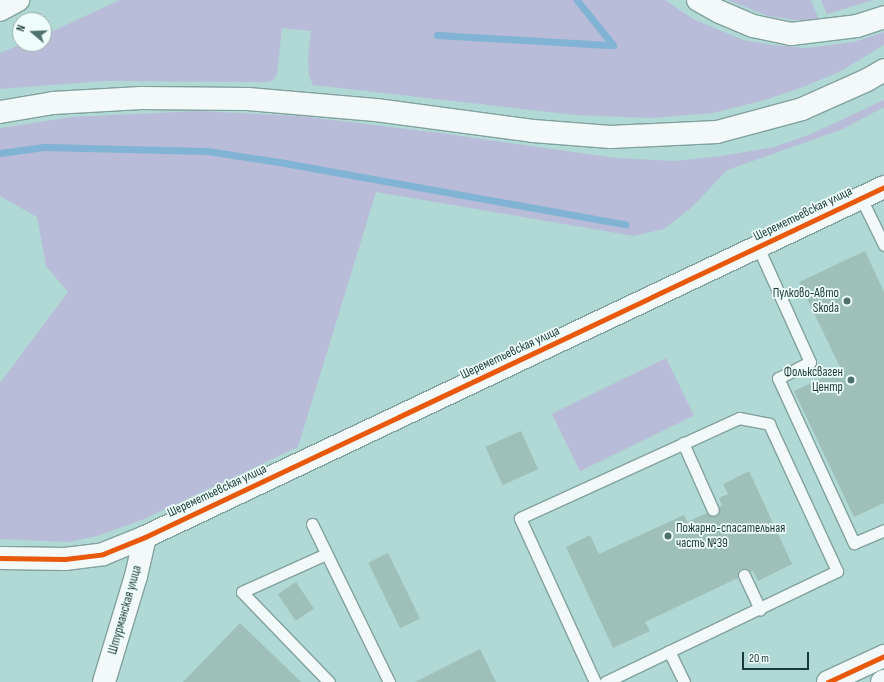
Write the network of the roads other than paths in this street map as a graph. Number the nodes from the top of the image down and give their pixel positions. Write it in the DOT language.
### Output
graph roads {
  1 [pos="18,0"];
  2 [pos="698,0"];
  3 [pos="0,10"];
  4 [pos="884,16"];
  5 [pos="882,72"];
  6 [pos="0,112"];
  7 [pos="884,187"];
  8 [pos="861,198"];
  9 [pos="883,240"];
  10 [pos="758,247"];
  11 [pos="682,443"];
  12 [pos="714,510"];
  13 [pos="312,524"];
  14 [pos="884,530"];
  15 [pos="145,537"];
  16 [pos="326,554"];
  17 [pos="0,558"];
  18 [pos="744,575"];
  19 [pos="760,609"];
  20 [pos="669,652"];
  21 [pos="884,656"];
  22 [pos="104,682"];
  23 [pos="329,682"];
  24 [pos="389,682"];
  25 [pos="595,682"];
  26 [pos="605,682"];
  27 [pos="684,682"];
  28 [pos="828,682"];
  1 -- 3 [label="main road"];
  2 -- 4 [label="main road"];
  5 -- 6 [label="main road"];
  7 -- 8 [label="main road, Шереметьевская улица"];
  8 -- 9 [label="lane"];
  8 -- 10 [label="main road, Шереметьевская улица"];
  10 -- 14 [label="lane"];
  10 -- 15 [label="main road, Шереметьевская улица"];
  11 -- 12 [label="lane"];
  11 -- 19 [label="lane"];
  11 -- 25 [label="lane"];
  13 -- 16 [label="lane"];
  15 -- 17 [label="main road, Шереметьевская улица"];
  15 -- 22 [label="main road, Штурманская улица"];
  16 -- 23 [label="lane"];
  16 -- 24 [label="lane"];
  18 -- 19 [label="lane"];
  19 -- 20 [label="lane"];
  20 -- 26 [label="lane"];
  20 -- 27 [label="lane"];
  21 -- 28 [label="main road"];
}
